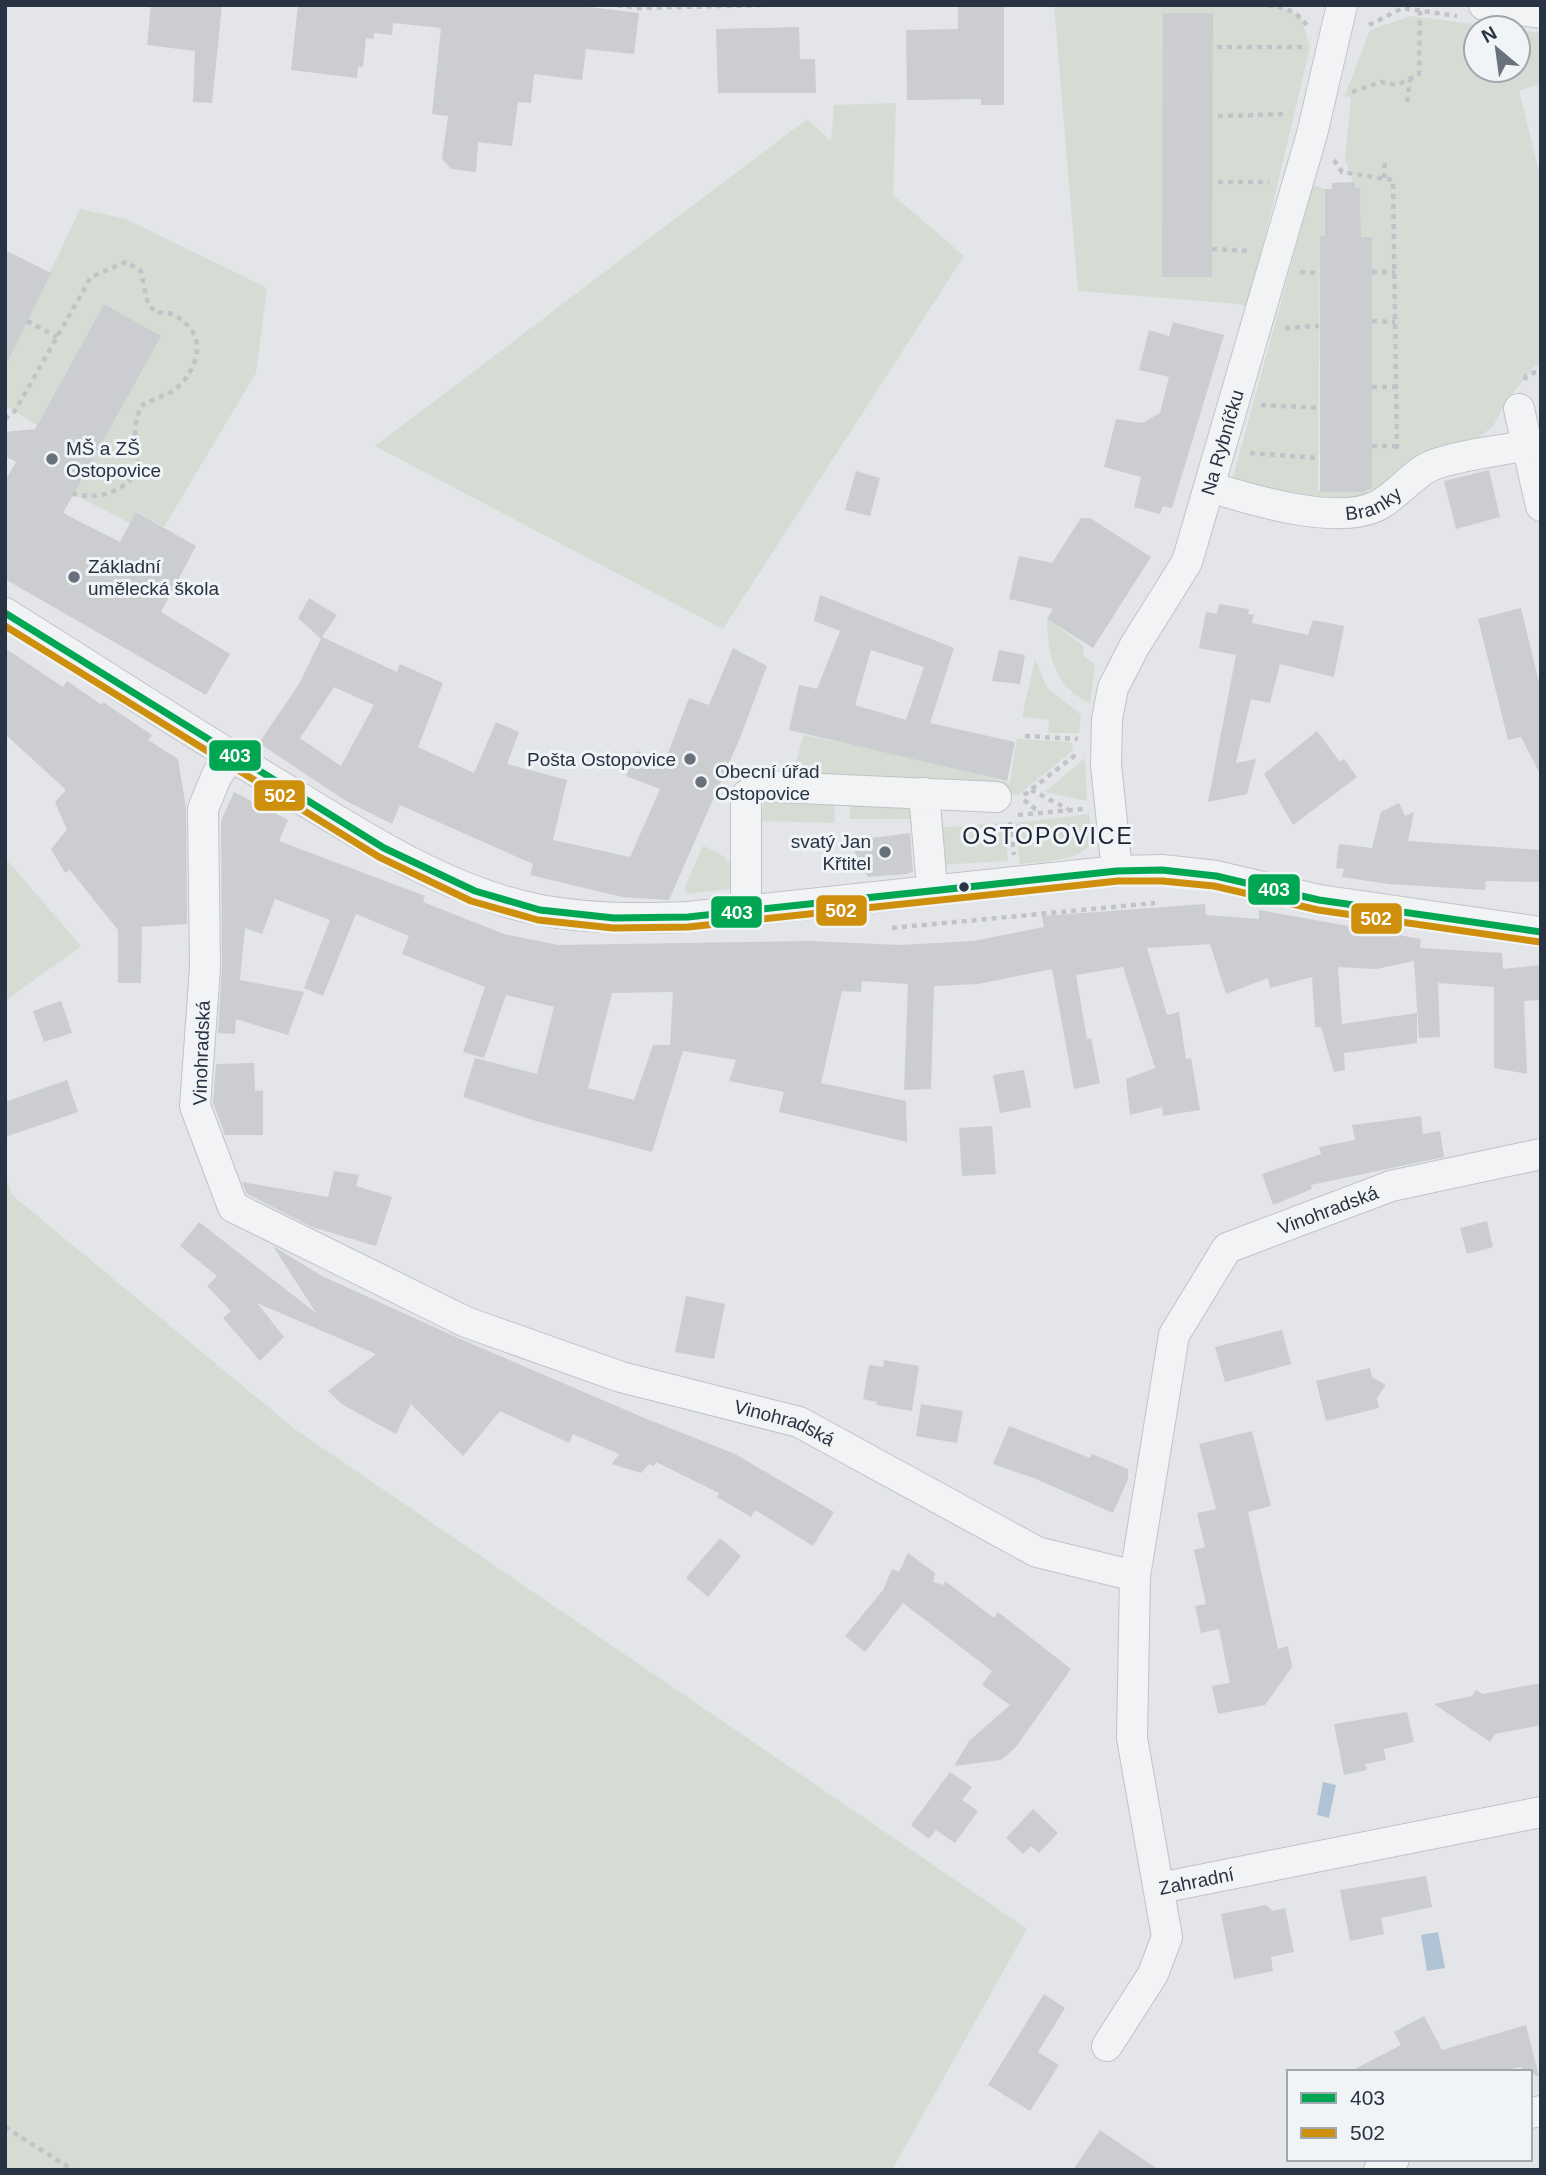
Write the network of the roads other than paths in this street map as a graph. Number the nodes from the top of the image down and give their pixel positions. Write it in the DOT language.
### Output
graph roads {
  1 [pos="1342,5"];
  2 [pos="1473,11"];
  3 [pos="1541,13"];
  4 [pos="1528,431"];
  5 [pos="1210,487"];
  6 [pos="1541,506"];
  7 [pos="5,613"];
  8 [pos="231,757"];
  9 [pos="924,793"];
  10 [pos="1008,797"];
  11 [pos="1117,871"];
  12 [pos="931,875"];
  13 [pos="746,912"];
  14 [pos="1541,932"];
  15 [pos="1541,1154"];
  16 [pos="1135,1576"];
  17 [pos="1541,1812"];
  18 [pos="1160,1888"];
  19 [pos="1107,2046"];
  1 -- 5 [label="street, Na Rybníčku"];
  2 -- 3 [label="street"];
  4 -- 5 [label="street, Branky"];
  4 -- 6 [label="street, Branky"];
  5 -- 11 [label="street, Na Rybníčku"];
  7 -- 8 [label="street"];
  8 -- 13 [label="street"];
  8 -- 16 [label="street, Vinohradská"];
  9 -- 10 [label="street"];
  9 -- 12 [label="street"];
  9 -- 13 [label="street"];
  11 -- 13 [label="street"];
  11 -- 14 [label="street"];
  15 -- 16 [label="street, Vinohradská"];
  16 -- 18 [label="street, Zahradní"];
  17 -- 18 [label="street, Zahradní"];
  18 -- 19 [label="street"];
}
